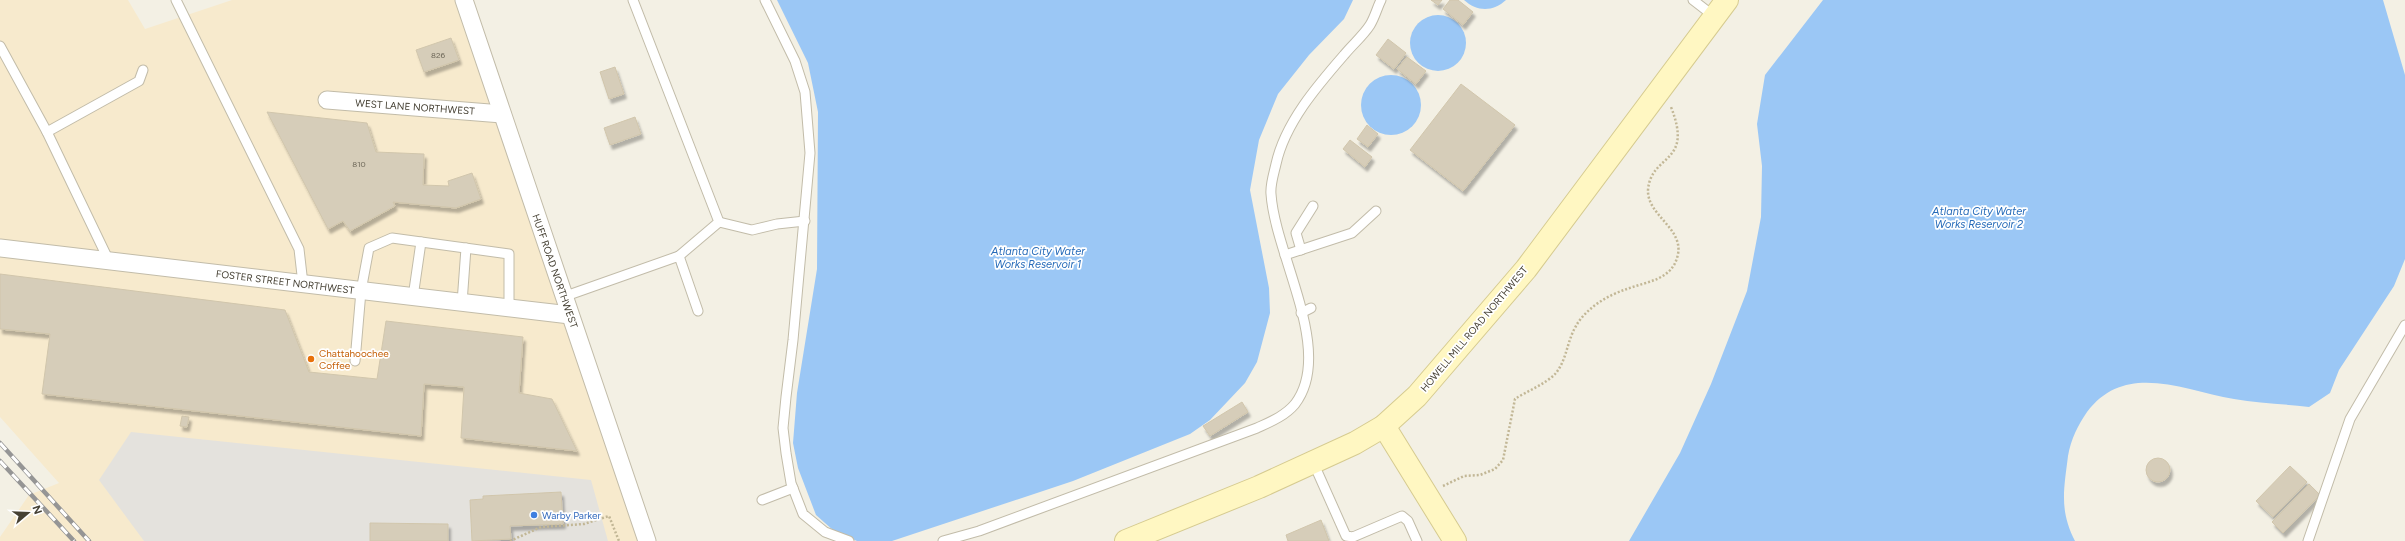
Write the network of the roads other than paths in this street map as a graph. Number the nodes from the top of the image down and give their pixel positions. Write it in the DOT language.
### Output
graph roads {
  1 [pos="176,0"];
  2 [pos="464,0"];
  3 [pos="633,0"];
  4 [pos="765,0"];
  5 [pos="1381,0"];
  6 [pos="1694,0"];
  7 [pos="1721,8"];
  8 [pos="0,46"];
  9 [pos="143,70"];
  10 [pos="327,100"];
  11 [pos="502,114"];
  12 [pos="47,132"];
  13 [pos="1314,206"];
  14 [pos="1376,211"];
  15 [pos="805,221"];
  16 [pos="719,222"];
  17 [pos="421,242"];
  18 [pos="0,248"];
  19 [pos="466,248"];
  20 [pos="1301,250"];
  21 [pos="1285,255"];
  22 [pos="679,256"];
  23 [pos="109,261"];
  24 [pos="303,284"];
  25 [pos="361,290"];
  26 [pos="413,297"];
  27 [pos="564,297"];
  28 [pos="462,303"];
  29 [pos="509,308"];
  30 [pos="1312,308"];
  31 [pos="698,311"];
  32 [pos="1301,313"];
  33 [pos="570,315"];
  34 [pos="2405,325"];
  35 [pos="355,361"];
  36 [pos="1384,426"];
  37 [pos="1312,462"];
  38 [pos="793,488"];
  39 [pos="762,500"];
  40 [pos="643,540"];
  41 [pos="849,541"];
  42 [pos="943,541"];
  43 [pos="1126,541"];
  44 [pos="1416,541"];
  45 [pos="1455,541"];
  46 [pos="2308,541"];
  1 -- 24 [label="lane"];
  2 -- 11 [label="street, HUFF ROAD NORTHWEST"];
  3 -- 16 [label="lane"];
  4 -- 15 [label="lane"];
  5 -- 21 [label="lane"];
  6 -- 7 [label="lane"];
  7 -- 36 [label="main road, HOWELL MILL ROAD NORTHWEST"];
  8 -- 12 [label="lane"];
  9 -- 12 [label="lane"];
  10 -- 11 [label="street, WEST LANE NORTHWEST"];
  11 -- 27 [label="street, HUFF ROAD NORTHWEST"];
  12 -- 23 [label="lane"];
  13 -- 20 [label="lane"];
  14 -- 20 [label="lane"];
  15 -- 16 [label="lane"];
  15 -- 38 [label="lane"];
  16 -- 22 [label="lane"];
  17 -- 19 [label="lane"];
  17 -- 25 [label="lane"];
  17 -- 26 [label="lane"];
  18 -- 23 [label="street, FOSTER STREET NORTHWEST"];
  19 -- 28 [label="lane"];
  19 -- 29 [label="lane"];
  20 -- 21 [label="lane"];
  21 -- 32 [label="lane"];
  22 -- 27 [label="lane"];
  22 -- 31 [label="lane"];
  23 -- 24 [label="street, FOSTER STREET NORTHWEST"];
  24 -- 25 [label="street, FOSTER STREET NORTHWEST"];
  25 -- 26 [label="street, FOSTER STREET NORTHWEST"];
  25 -- 35 [label="lane"];
  26 -- 28 [label="street, FOSTER STREET NORTHWEST"];
  27 -- 33 [label="street, HUFF ROAD NORTHWEST"];
  28 -- 29 [label="street, FOSTER STREET NORTHWEST"];
  29 -- 33 [label="street, FOSTER STREET NORTHWEST"];
  30 -- 32 [label="lane"];
  32 -- 42 [label="lane"];
  33 -- 40 [label="street, HUFF ROAD NORTHWEST"];
  34 -- 46 [label="lane"];
  36 -- 37 [label="main road, HOWELL MILL ROAD NORTHWEST"];
  36 -- 45 [label="main road"];
  37 -- 43 [label="main road, HOWELL MILL ROAD NORTHWEST"];
  37 -- 44 [label="lane"];
  38 -- 39 [label="lane"];
  38 -- 41 [label="lane"];
}
